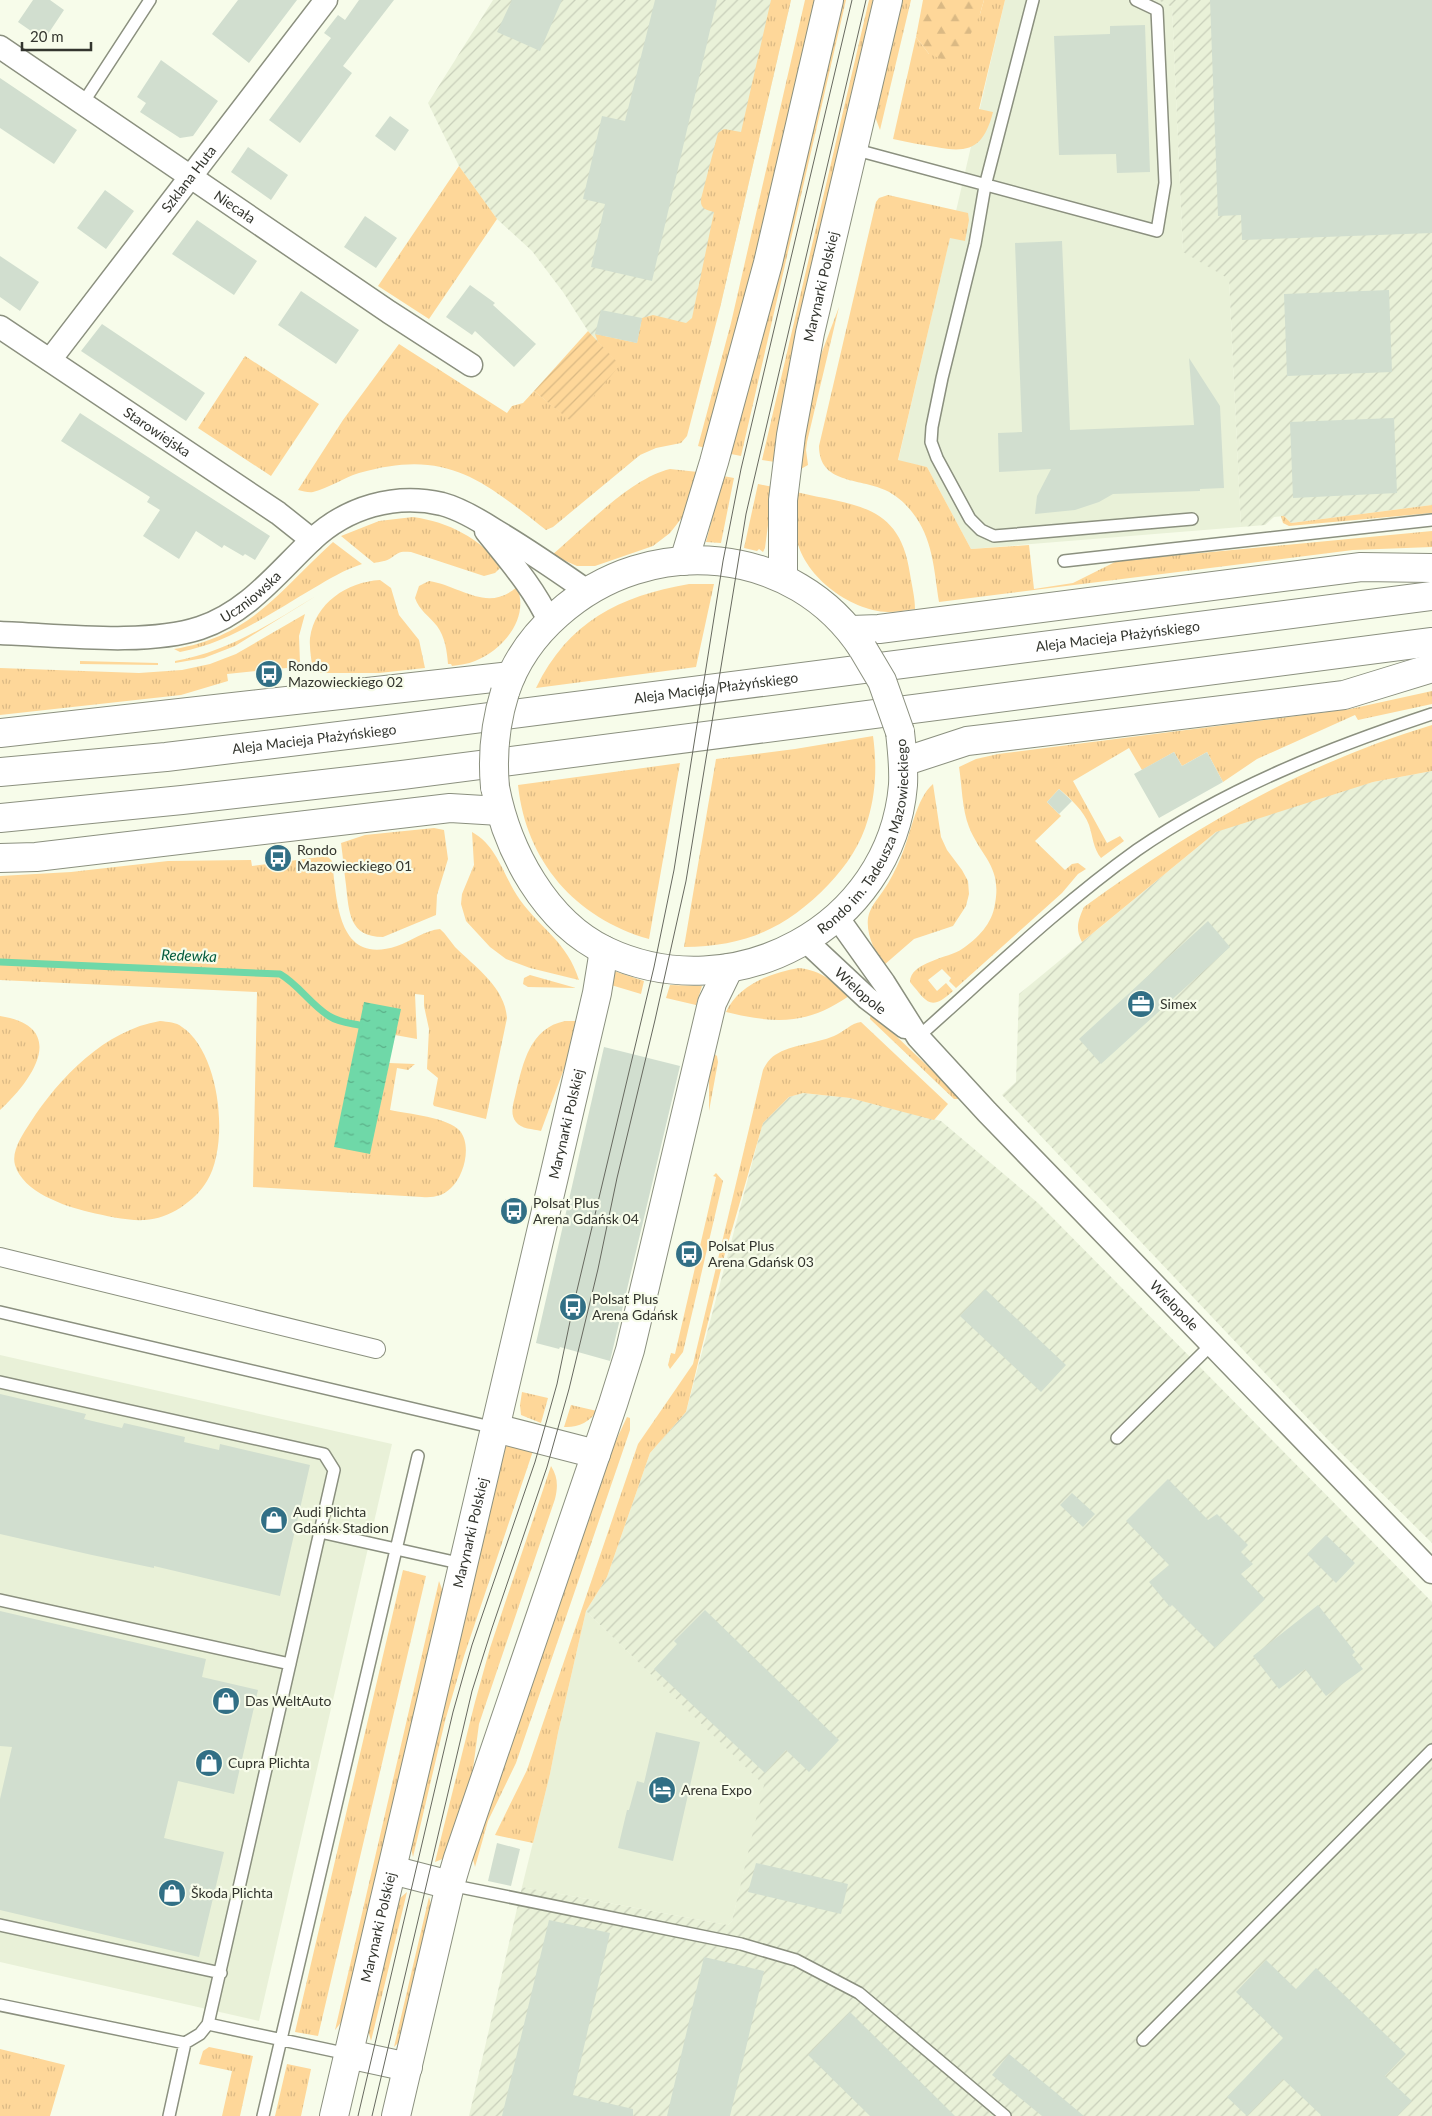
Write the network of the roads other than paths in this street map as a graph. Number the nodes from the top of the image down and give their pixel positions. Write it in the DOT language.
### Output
graph roads {
  1 [pos="150,0"];
  2 [pos="326,0"];
  3 [pos="829,0"];
  4 [pos="888,0"];
  5 [pos="1033,0"];
  6 [pos="1136,0"];
  7 [pos="0,47"];
  8 [pos="83,103"];
  9 [pos="852,149"];
  10 [pos="190,177"];
  11 [pos="985,186"];
  12 [pos="0,327"];
  13 [pos="50,360"];
  14 [pos="471,365"];
  15 [pos="476,519"];
  16 [pos="1192,519"];
  17 [pos="1432,520"];
  18 [pos="312,540"];
  19 [pos="684,561"];
  20 [pos="1064,561"];
  21 [pos="1432,568"];
  22 [pos="783,578"];
  23 [pos="587,591"];
  24 [pos="1432,596"];
  25 [pos="550,621"];
  26 [pos="0,633"];
  27 [pos="857,639"];
  28 [pos="1432,642"];
  29 [pos="1432,668"];
  30 [pos="508,684"];
  31 [pos="1432,714"];
  32 [pos="0,733"];
  33 [pos="903,762"];
  34 [pos="0,772"];
  35 [pos="497,799"];
  36 [pos="0,818"];
  37 [pos="0,858"];
  38 [pos="837,917"];
  39 [pos="806,941"];
  40 [pos="604,950"];
  41 [pos="728,968"];
  42 [pos="918,1037"];
  43 [pos="0,1257"];
  44 [pos="0,1312"];
  45 [pos="1211,1344"];
  46 [pos="376,1349"];
  47 [pos="0,1382"];
  48 [pos="496,1428"];
  49 [pos="1117,1438"];
  50 [pos="596,1454"];
  51 [pos="418,1456"];
  52 [pos="320,1532"];
  53 [pos="396,1549"];
  54 [pos="463,1564"];
  55 [pos="1432,1572"];
  56 [pos="0,1600"];
  57 [pos="290,1664"];
  58 [pos="1432,1750"];
  59 [pos="392,1870"];
  60 [pos="450,1885"];
  61 [pos="0,1925"];
  62 [pos="221,1974"];
  63 [pos="0,2005"];
  64 [pos="208,2024"];
  65 [pos="281,2039"];
  66 [pos="1143,2040"];
  67 [pos="184,2043"];
  68 [pos="348,2054"];
  69 [pos="408,2067"];
  70 [pos="168,2116"];
  71 [pos="262,2116"];
  72 [pos="334,2116"];
  73 [pos="396,2116"];
  74 [pos="1005,2116"];
  1 -- 8 [label="lane"];
  2 -- 10 [label="street, Szklana Huta"];
  3 -- 19 [label="main road"];
  4 -- 9 [label="main road, Marynarki Polskiej"];
  5 -- 11 [label="lane"];
  6 -- 11 [label="lane"];
  7 -- 8 [label="street, Niecała"];
  8 -- 10 [label="street, Niecała"];
  9 -- 11 [label="lane"];
  9 -- 22 [label="main road, Marynarki Polskiej"];
  10 -- 13 [label="street, Szklana Huta"];
  10 -- 14 [label="street, Niecała"];
  11 -- 16 [label="lane"];
  12 -- 13 [label="street, Starowiejska"];
  13 -- 18 [label="street, Starowiejska"];
  15 -- 18 [label="street, Uczniowska"];
  15 -- 23 [label="street, Uczniowska"];
  15 -- 25 [label="street, Uczniowska"];
  17 -- 20 [label="lane"];
  18 -- 26 [label="street, Uczniowska"];
  19 -- 22 [label="main road, Rondo im. Tadeusza Mazowieckiego"];
  19 -- 23 [label="main road, Rondo im. Tadeusza Mazowieckiego"];
  21 -- 27 [label="main road"];
  22 -- 27 [label="main road, Rondo im. Tadeusza Mazowieckiego"];
  23 -- 25 [label="main road, Rondo im. Tadeusza Mazowieckiego"];
  24 -- 34 [label="main road, Aleja Macieja Płażyńskiego"];
  25 -- 30 [label="main road, Rondo im. Tadeusza Mazowieckiego"];
  27 -- 33 [label="main road, Rondo im. Tadeusza Mazowieckiego, bridge"];
  28 -- 36 [label="main road"];
  29 -- 33 [label="main road"];
  30 -- 32 [label="main road"];
  30 -- 35 [label="main road, Rondo im. Tadeusza Mazowieckiego, bridge"];
  31 -- 42 [label="lane"];
  33 -- 38 [label="main road, Rondo im. Tadeusza Mazowieckiego"];
  35 -- 37 [label="main road"];
  35 -- 40 [label="main road, Rondo im. Tadeusza Mazowieckiego"];
  38 -- 39 [label="main road, Rondo im. Tadeusza Mazowieckiego"];
  38 -- 42 [label="street, Wielopole"];
  39 -- 41 [label="main road, Rondo im. Tadeusza Mazowieckiego"];
  39 -- 42 [label="street, Wielopole"];
  40 -- 41 [label="main road, Rondo im. Tadeusza Mazowieckiego"];
  40 -- 48 [label="main road, Marynarki Polskiej"];
  41 -- 50 [label="main road"];
  42 -- 45 [label="street, Wielopole"];
  43 -- 46 [label="street"];
  44 -- 48 [label="lane"];
  45 -- 49 [label="lane"];
  45 -- 55 [label="street, Wielopole"];
  47 -- 52 [label="lane"];
  48 -- 50 [label="main road"];
  48 -- 54 [label="main road, Marynarki Polskiej"];
  50 -- 60 [label="main road"];
  51 -- 53 [label="lane"];
  52 -- 53 [label="lane"];
  52 -- 57 [label="lane"];
  53 -- 54 [label="lane"];
  53 -- 65 [label="lane"];
  54 -- 59 [label="main road, Marynarki Polskiej"];
  56 -- 57 [label="lane"];
  57 -- 62 [label="lane"];
  58 -- 66 [label="lane"];
  59 -- 60 [label="main road"];
  59 -- 68 [label="main road, Marynarki Polskiej"];
  60 -- 69 [label="main road"];
  60 -- 74 [label="lane"];
  61 -- 62 [label="lane"];
  62 -- 64 [label="lane"];
  63 -- 67 [label="lane"];
  64 -- 65 [label="lane"];
  64 -- 67 [label="lane"];
  65 -- 68 [label="lane"];
  65 -- 71 [label="lane"];
  67 -- 70 [label="lane"];
  68 -- 69 [label="main road"];
  68 -- 72 [label="main road, Marynarki Polskiej"];
  69 -- 73 [label="main road"];
}
